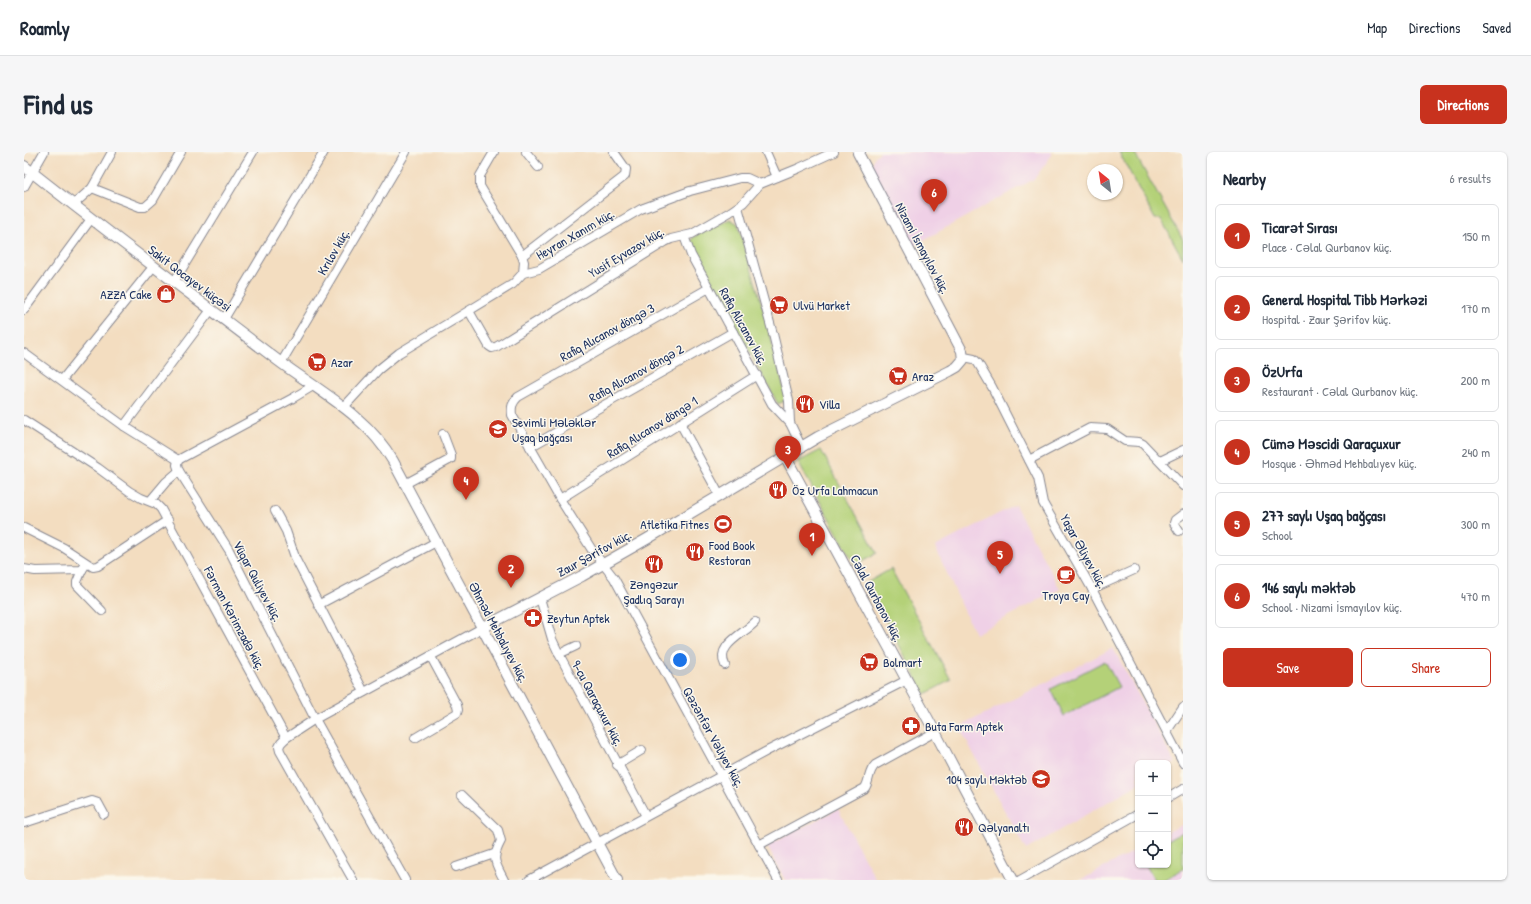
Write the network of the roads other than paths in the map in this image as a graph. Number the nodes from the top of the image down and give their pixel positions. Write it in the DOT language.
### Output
graph roads {
  1 [pos="44,152"];
  2 [pos="112,152"];
  3 [pos="181,152"];
  4 [pos="253,152"];
  5 [pos="324,152"];
  6 [pos="406,152"];
  7 [pos="494,152"];
  8 [pos="526,152"];
  9 [pos="614,152"];
  10 [pos="766,152"];
  11 [pos="834,152"];
  12 [pos="858,152"];
  13 [pos="24,166"];
  14 [pos="538,167"];
  15 [pos="32,173"];
  16 [pos="777,177"];
  17 [pos="760,184"];
  18 [pos="24,187"];
  19 [pos="92,188"];
  20 [pos="73,205"];
  21 [pos="738,207"];
  22 [pos="91,219"];
  23 [pos="684,236"];
  24 [pos="522,256"];
  25 [pos="153,267"];
  26 [pos="523,273"];
  27 [pos="174,282"];
  28 [pos="709,288"];
  29 [pos="24,310"];
  30 [pos="211,310"];
  31 [pos="469,311"];
  32 [pos="224,319"];
  33 [pos="733,332"];
  34 [pos="24,352"];
  35 [pos="964,357"];
  36 [pos="281,363"];
  37 [pos="757,375"];
  38 [pos="62,380"];
  39 [pos="312,386"];
  40 [pos="518,397"];
  41 [pos="344,408"];
  42 [pos="24,420"];
  43 [pos="680,423"];
  44 [pos="790,423"];
  45 [pos="124,426"];
  46 [pos="443,434"];
  47 [pos="801,446"];
  48 [pos="530,447"];
  49 [pos="1183,450"];
  50 [pos="785,456"];
  51 [pos="178,460"];
  52 [pos="1029,460"];
  53 [pos="1160,461"];
  54 [pos="179,471"];
  55 [pos="405,484"];
  56 [pos="1183,486"];
  57 [pos="720,496"];
  58 [pos="560,499"];
  59 [pos="150,501"];
  60 [pos="275,511"];
  61 [pos="1183,514"];
  62 [pos="168,520"];
  63 [pos="24,528"];
  64 [pos="1179,531"];
  65 [pos="436,542"];
  66 [pos="603,564"];
  67 [pos="84,567"];
  68 [pos="24,569"];
  69 [pos="1134,570"];
  70 [pos="1092,589"];
  71 [pos="540,598"];
  72 [pos="318,605"];
  73 [pos="102,611"];
  74 [pos="755,622"];
  75 [pos="482,628"];
  76 [pos="576,646"];
  77 [pos="559,654"];
  78 [pos="431,657"];
  79 [pos="725,665"];
  80 [pos="907,680"];
  81 [pos="364,692"];
  82 [pos="1183,707"];
  83 [pos="315,719"];
  84 [pos="1167,731"];
  85 [pos="935,732"];
  86 [pos="286,738"];
  87 [pos="414,738"];
  88 [pos="642,750"];
  89 [pos="1183,763"];
  90 [pos="617,764"];
  91 [pos="721,775"];
  92 [pos="1183,789"];
  93 [pos="462,795"];
  94 [pos="1171,796"];
  95 [pos="104,814"];
  96 [pos="646,816"];
  97 [pos="1135,816"];
  98 [pos="24,823"];
  99 [pos="598,842"];
  100 [pos="759,845"];
  101 [pos="494,854"];
  102 [pos="456,867"];
  103 [pos="353,880"];
  104 [pos="406,880"];
  105 [pos="504,880"];
  106 [pos="529,880"];
  107 [pos="617,880"];
  108 [pos="778,880"];
  109 [pos="1013,880"];
  110 [pos="1020,880"];
  1 -- 15 [label="street"];
  2 -- 19 [label="street"];
  3 -- 19 [label="street"];
  4 -- 27 [label="street"];
  5 -- 32 [label="street"];
  6 -- 36 [label="street, Krılov küç."];
  7 -- 24 [label="street"];
  8 -- 14 [label="street"];
  9 -- 24 [label="street"];
  10 -- 16 [label="street"];
  11 -- 16 [label="street, Yusif Eyvazov küç."];
  12 -- 35 [label="street, Nizami İsmayılov küç."];
  13 -- 15 [label="street, Sakit Qocayev küçəsi"];
  15 -- 18 [label="street"];
  15 -- 20 [label="street, Sakit Qocayev küçəsi"];
  16 -- 17 [label="street, Yusif Eyvazov küç."];
  17 -- 21 [label="street, Yusif Eyvazov küç."];
  17 -- 26 [label="street, Heyran Xanım küç."];
  19 -- 20 [label="street"];
  20 -- 22 [label="street, Sakit Qocayev küçəsi"];
  21 -- 23 [label="street, Yusif Eyvazov küç."];
  21 -- 44 [label="street"];
  22 -- 25 [label="street, Sakit Qocayev küçəsi"];
  22 -- 29 [label="street"];
  23 -- 28 [label="street, Rafiq Alıcanov küç."];
  23 -- 31 [label="street, Yusif Eyvazov küç."];
  24 -- 26 [label="street"];
  25 -- 27 [label="street, Sakit Qocayev küçəsi"];
  25 -- 38 [label="street"];
  26 -- 31 [label="street, Heyran Xanım küç."];
  27 -- 30 [label="street, Sakit Qocayev küçəsi"];
  28 -- 33 [label="street, Rafiq Alıcanov küç."];
  28 -- 40 [label="street, Rafiq Alıcanov döngə 3"];
  30 -- 32 [label="street, Sakit Qocayev küçəsi"];
  30 -- 45 [label="street"];
  31 -- 41 [label="street, Heyran Xanım küç."];
  32 -- 36 [label="street, Sakit Qocayev küçəsi"];
  33 -- 37 [label="street, Rafiq Alıcanov küç."];
  33 -- 48 [label="street, Rafiq Alıcanov döngə 2"];
  34 -- 38 [label="street"];
  35 -- 47 [label="street, Zaur Şərifov küç."];
  35 -- 52 [label="street, Yaşar Əliyev küç."];
  36 -- 39 [label="street, Sakit Qocayev küçəsi"];
  37 -- 43 [label="street, Rafiq Alıcanov döngə 1"];
  37 -- 44 [label="street, Rafiq Alıcanov küç."];
  38 -- 45 [label="street"];
  39 -- 41 [label="street, Sakit Qocayev küçəsi"];
  39 -- 51 [label="street"];
  40 -- 48 [label="street, Qəzənfər Vəliyev küç."];
  41 -- 55 [label="street, Əhməd Mehbalıyev küç."];
  42 -- 59 [label="street, Fərman Kərimzadə küç."];
  43 -- 57 [label="street"];
  43 -- 58 [label="street, Rafiq Alıcanov döngə 1"];
  44 -- 47 [label="street"];
  45 -- 51 [label="street"];
  46 -- 55 [label="street"];
  47 -- 50 [label="street, Zaur Şərifov küç."];
  48 -- 58 [label="street, Qəzənfər Vəliyev küç."];
  49 -- 53 [label="street"];
  50 -- 57 [label="street, Zaur Şərifov küç."];
  50 -- 80 [label="street, Cəlal Qurbanov küç."];
  51 -- 54 [label="street, Vüqar Quliyev küç."];
  52 -- 53 [label="street"];
  52 -- 70 [label="street, Yaşar Əliyev küç."];
  53 -- 56 [label="street"];
  54 -- 59 [label="street"];
  54 -- 83 [label="street, Vüqar Quliyev küç."];
  55 -- 65 [label="street, Əhməd Mehbalıyev küç."];
  57 -- 66 [label="street, Zaur Şərifov küç."];
  58 -- 66 [label="street, Qəzənfər Vəliyev küç."];
  59 -- 62 [label="street, Fərman Kərimzadə küç."];
  60 -- 72 [label="street"];
  61 -- 64 [label="street"];
  62 -- 67 [label="street"];
  62 -- 86 [label="street, Fərman Kərimzadə küç."];
  63 -- 67 [label="street"];
  65 -- 72 [label="street"];
  65 -- 75 [label="street, Əhməd Mehbalıyev küç."];
  66 -- 71 [label="street, Zaur Şərifov küç."];
  66 -- 91 [label="street, Qəzənfər Vəliyev küç."];
  67 -- 68 [label="street"];
  67 -- 73 [label="street"];
  69 -- 70 [label="street"];
  70 -- 84 [label="street, Yaşar Əliyev küç."];
  71 -- 75 [label="street, Zaur Şərifov küç."];
  71 -- 77 [label="street, 9-cu Qaraçuxur küç."];
  72 -- 81 [label="street"];
  74 -- 79 [label="street"];
  75 -- 78 [label="street, Zaur Şərifov küç."];
  75 -- 99 [label="street, Əhməd Mehbalıyev küç."];
  76 -- 77 [label="street"];
  77 -- 90 [label="street, 9-cu Qaraçuxur küç."];
  78 -- 81 [label="street, Zaur Şərifov küç."];
  78 -- 87 [label="street"];
  80 -- 85 [label="street, Cəlal Qurbanov küç."];
  80 -- 91 [label="street"];
  81 -- 83 [label="street, Zaur Şərifov küç."];
  82 -- 84 [label="street"];
  83 -- 86 [label="street, Zaur Şərifov küç."];
  83 -- 104 [label="street, Vüqar Quliyev küç."];
  84 -- 89 [label="street, Yaşar Əliyev küç."];
  85 -- 100 [label="street"];
  85 -- 109 [label="street, Cəlal Qurbanov küç."];
  86 -- 103 [label="street"];
  88 -- 90 [label="street"];
  90 -- 96 [label="street, 9-cu Qaraçuxur küç."];
  91 -- 96 [label="street"];
  91 -- 100 [label="street, Qəzənfər Vəliyev küç."];
  92 -- 94 [label="street"];
  93 -- 101 [label="street"];
  95 -- 98 [label="street"];
  96 -- 99 [label="street"];
  97 -- 110 [label="street"];
  99 -- 106 [label="street"];
  99 -- 107 [label="street, Əhməd Mehbalıyev küç."];
  100 -- 108 [label="street, Qəzənfər Vəliyev küç."];
  101 -- 102 [label="street"];
  101 -- 105 [label="street"];
}
